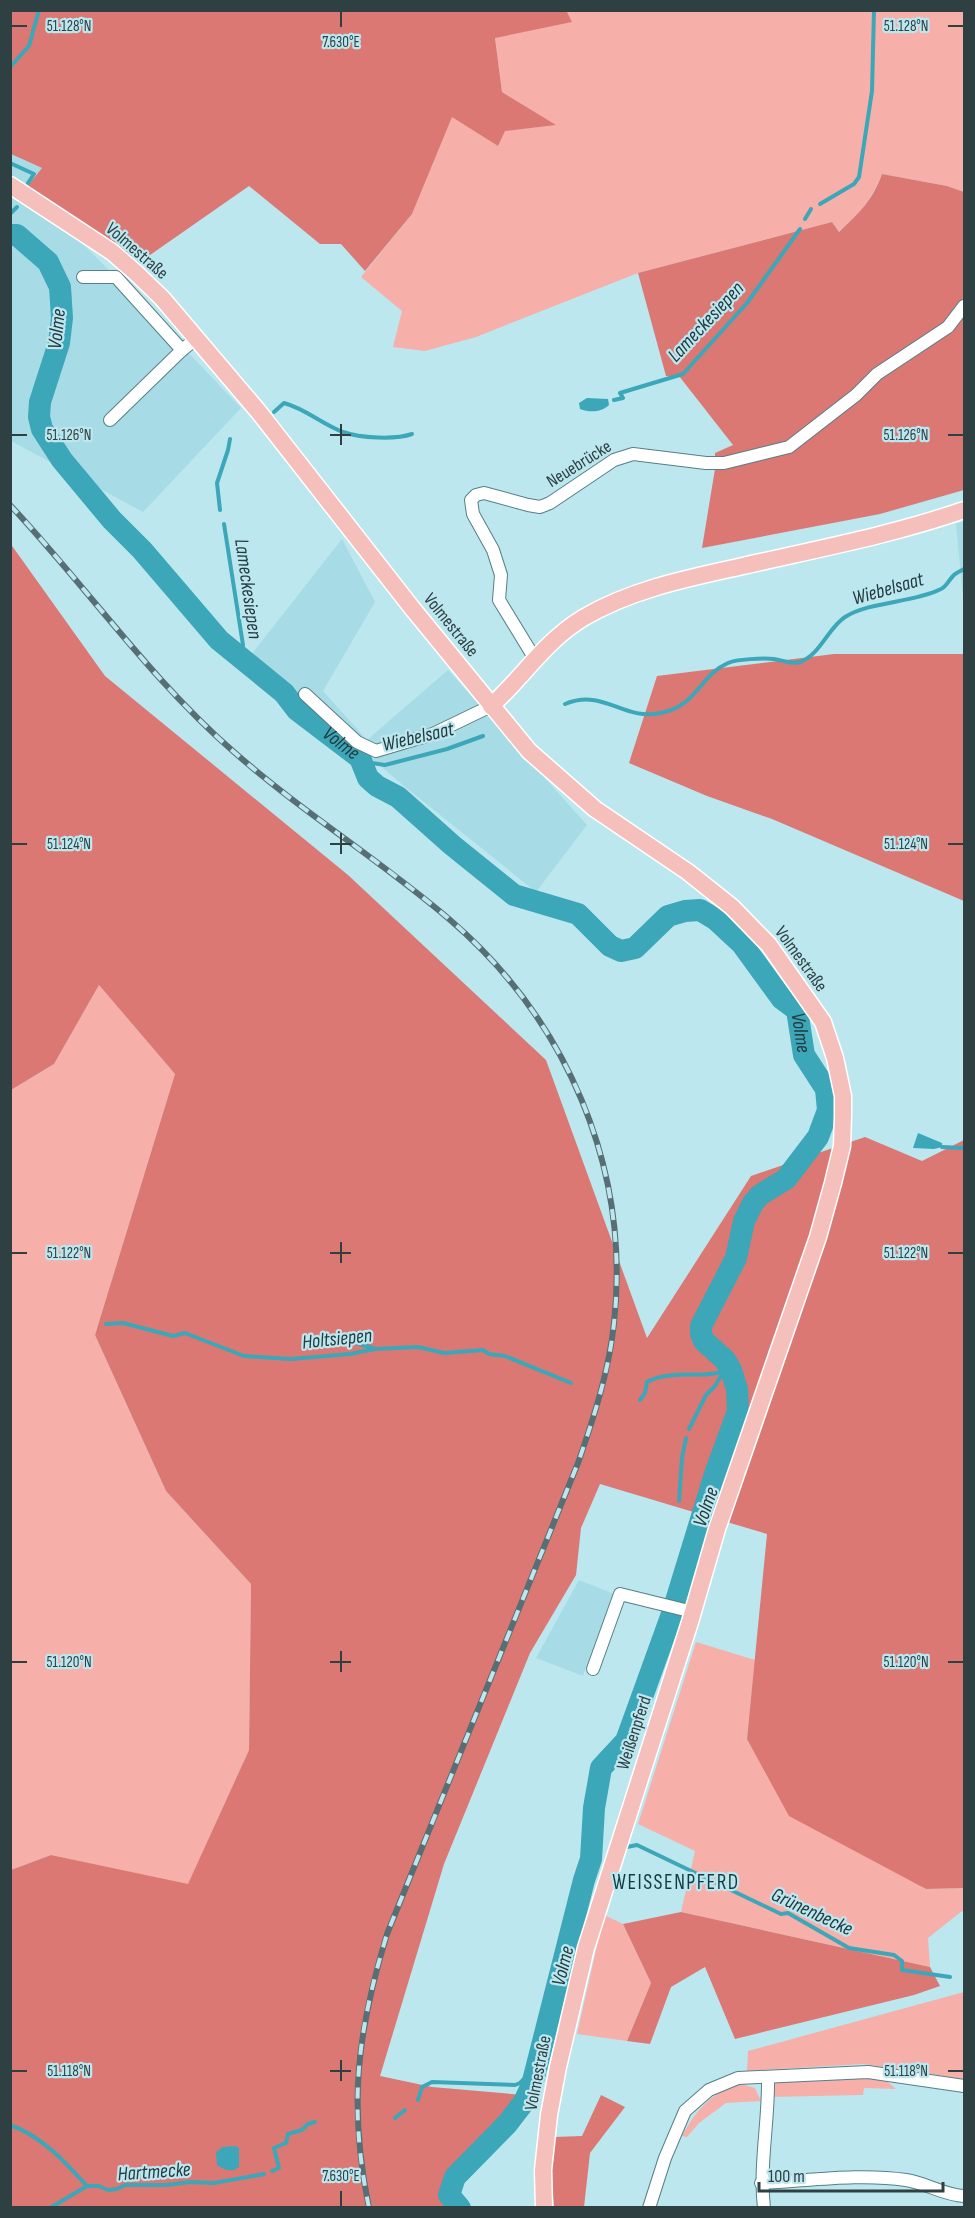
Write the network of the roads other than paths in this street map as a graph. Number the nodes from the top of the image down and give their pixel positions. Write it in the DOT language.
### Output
graph roads {
  1 [pos="10,184"];
  2 [pos="82,277"];
  3 [pos="964,306"];
  4 [pos="197,338"];
  5 [pos="182,350"];
  6 [pos="110,420"];
  7 [pos="964,510"];
  8 [pos="535,659"];
  9 [pos="305,694"];
  10 [pos="491,706"];
  11 [pos="717,1528"];
  12 [pos="688,1610"];
  13 [pos="593,1669"];
  14 [pos="586,1948"];
  15 [pos="768,2077"];
  16 [pos="964,2086"];
  17 [pos="761,2183"];
  18 [pos="964,2196"];
  19 [pos="544,2208"];
  20 [pos="649,2208"];
  21 [pos="764,2208"];
  1 -- 4 [label="main road, Volmestraße"];
  2 -- 5 [label="street"];
  3 -- 8 [label="street, Neuebrücke"];
  4 -- 5 [label="street"];
  4 -- 10 [label="main road, Volmestraße"];
  5 -- 6 [label="street"];
  7 -- 8 [label="main road"];
  8 -- 10 [label="main road"];
  9 -- 10 [label="street"];
  10 -- 11 [label="main road, Volmestraße"];
  11 -- 12 [label="main road, Weißenpferd"];
  12 -- 13 [label="street"];
  12 -- 14 [label="main road, Weißenpferd"];
  14 -- 19 [label="main road, Volmestraße"];
  15 -- 16 [label="street"];
  15 -- 17 [label="street"];
  15 -- 20 [label="street"];
  17 -- 18 [label="street"];
  17 -- 21 [label="street"];
}
